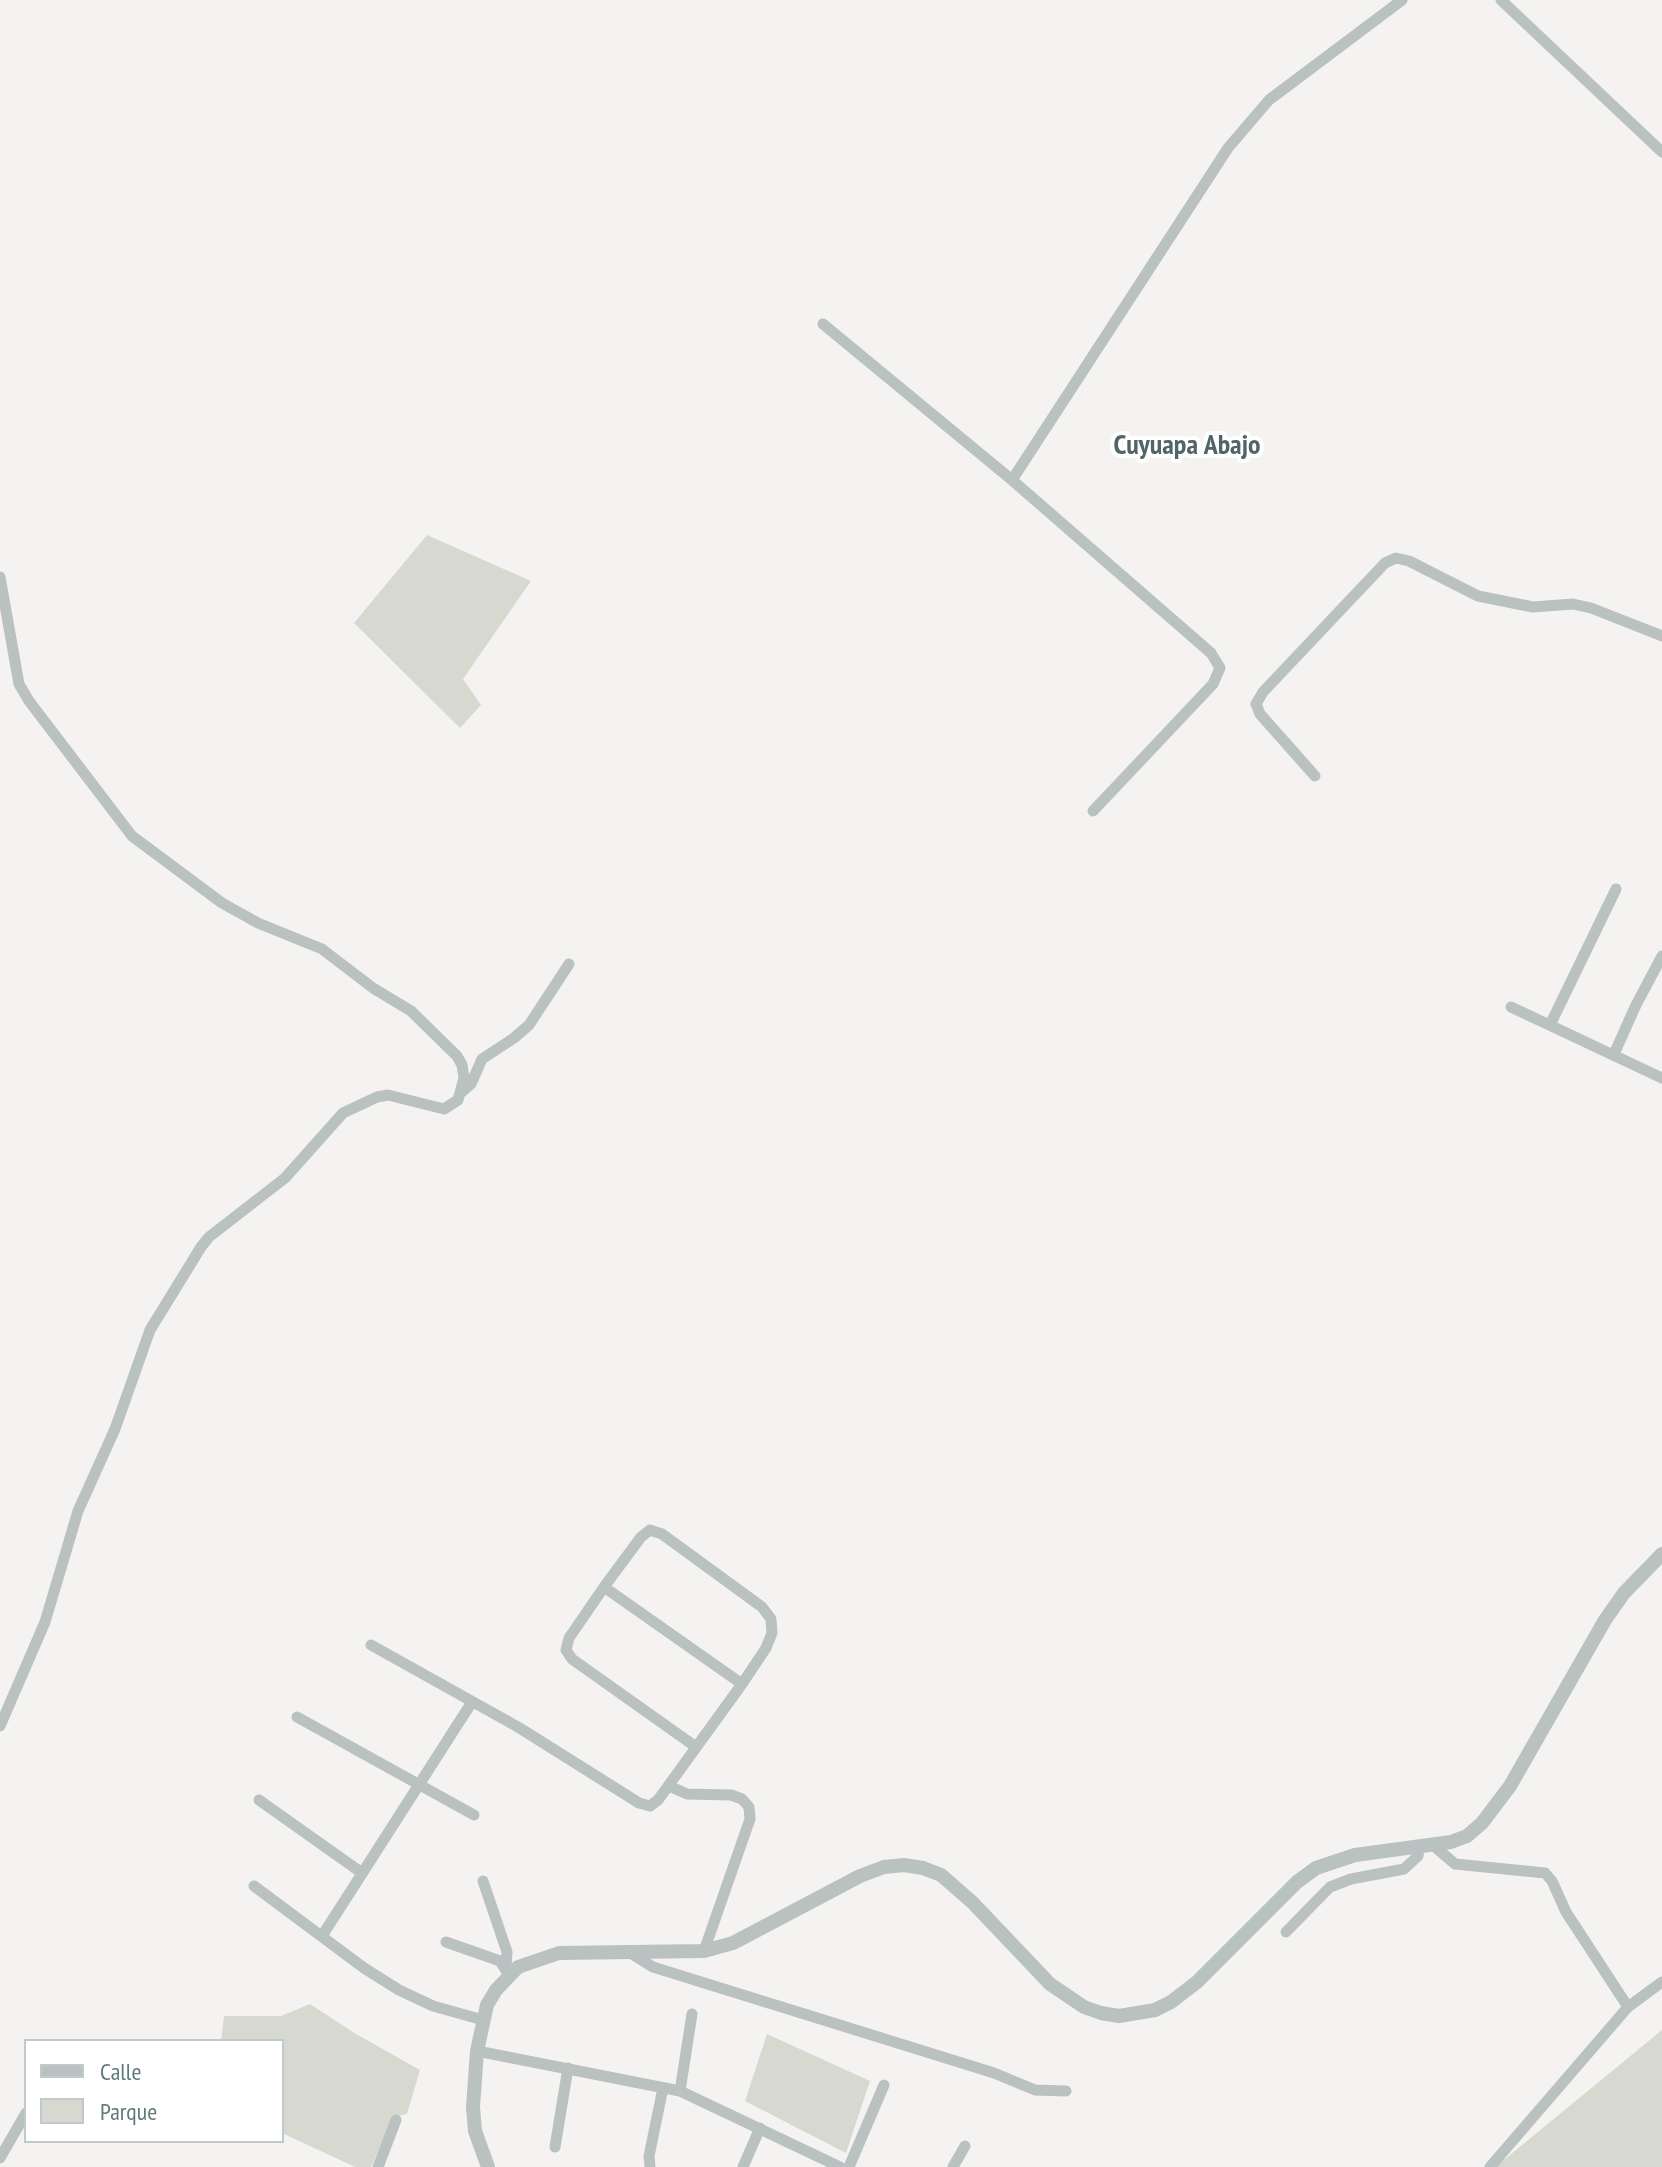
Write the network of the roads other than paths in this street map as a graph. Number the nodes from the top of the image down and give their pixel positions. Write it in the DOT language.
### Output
graph roads {
  1 [pos="1402,0"];
  2 [pos="1501,0"];
  3 [pos="1662,152"];
  4 [pos="823,324"];
  5 [pos="1012,480"];
  6 [pos="0,577"];
  7 [pos="1662,636"];
  8 [pos="1315,776"];
  9 [pos="1093,811"];
  10 [pos="1616,889"];
  11 [pos="1662,956"];
  12 [pos="569,964"];
  13 [pos="1511,1007"];
  14 [pos="1550,1025"];
  15 [pos="1614,1054"];
  16 [pos="1662,1078"];
  17 [pos="462,1092"];
  18 [pos="1662,1554"];
  19 [pos="604,1587"];
  20 [pos="371,1645"];
  21 [pos="742,1684"];
  22 [pos="472,1702"];
  23 [pos="297,1717"];
  24 [pos="0,1726"];
  25 [pos="696,1747"];
  26 [pos="418,1784"];
  27 [pos="669,1786"];
  28 [pos="259,1800"];
  29 [pos="474,1815"];
  30 [pos="1427,1847"];
  31 [pos="362,1873"];
  32 [pos="483,1881"];
  33 [pos="254,1886"];
  34 [pos="1286,1932"];
  35 [pos="322,1936"];
  36 [pos="446,1942"];
  37 [pos="704,1951"];
  38 [pos="632,1954"];
  39 [pos="507,1972"];
  40 [pos="1662,1982"];
  41 [pos="1628,2007"];
  42 [pos="692,2014"];
  43 [pos="483,2020"];
  44 [pos="477,2051"];
  45 [pos="568,2068"];
  46 [pos="884,2085"];
  47 [pos="663,2088"];
  48 [pos="680,2091"];
  49 [pos="1066,2091"];
  50 [pos="24,2116"];
  51 [pos="396,2120"];
  52 [pos="760,2128"];
  53 [pos="965,2146"];
  54 [pos="555,2147"];
  55 [pos="0,2158"];
  56 [pos="378,2167"];
  57 [pos="488,2167"];
  58 [pos="650,2167"];
  59 [pos="743,2167"];
  60 [pos="840,2167"];
  61 [pos="849,2167"];
  62 [pos="953,2167"];
  63 [pos="1490,2167"];
  1 -- 5 [label="street"];
  2 -- 3 [label="street"];
  4 -- 5 [label="street"];
  5 -- 9 [label="street"];
  6 -- 17 [label="street"];
  7 -- 8 [label="street"];
  10 -- 14 [label="street"];
  11 -- 15 [label="street"];
  12 -- 17 [label="street"];
  13 -- 14 [label="street"];
  14 -- 15 [label="street"];
  15 -- 16 [label="street"];
  17 -- 24 [label="street"];
  18 -- 30 [label="street"];
  19 -- 21 [label="street"];
  19 -- 21 [label="street"];
  19 -- 25 [label="street"];
  20 -- 22 [label="street"];
  21 -- 25 [label="street"];
  22 -- 26 [label="street"];
  22 -- 27 [label="street"];
  23 -- 26 [label="street"];
  25 -- 27 [label="street"];
  26 -- 29 [label="street"];
  26 -- 31 [label="street"];
  27 -- 37 [label="street"];
  28 -- 31 [label="street"];
  30 -- 34 [label="street"];
  30 -- 37 [label="street"];
  30 -- 41 [label="street"];
  31 -- 35 [label="street"];
  32 -- 39 [label="street"];
  33 -- 35 [label="street"];
  35 -- 43 [label="street"];
  36 -- 39 [label="street"];
  37 -- 38 [label="street"];
  38 -- 39 [label="street"];
  38 -- 49 [label="street"];
  39 -- 43 [label="street"];
  40 -- 41 [label="street"];
  41 -- 63 [label="street"];
  42 -- 48 [label="street"];
  43 -- 44 [label="street"];
  44 -- 45 [label="street"];
  44 -- 57 [label="street"];
  45 -- 47 [label="street"];
  45 -- 54 [label="street"];
  46 -- 61 [label="street"];
  47 -- 48 [label="street"];
  47 -- 58 [label="street"];
  48 -- 52 [label="street"];
  50 -- 55 [label="street"];
  51 -- 56 [label="street"];
  52 -- 59 [label="street"];
  52 -- 60 [label="street"];
  53 -- 62 [label="street"];
}
